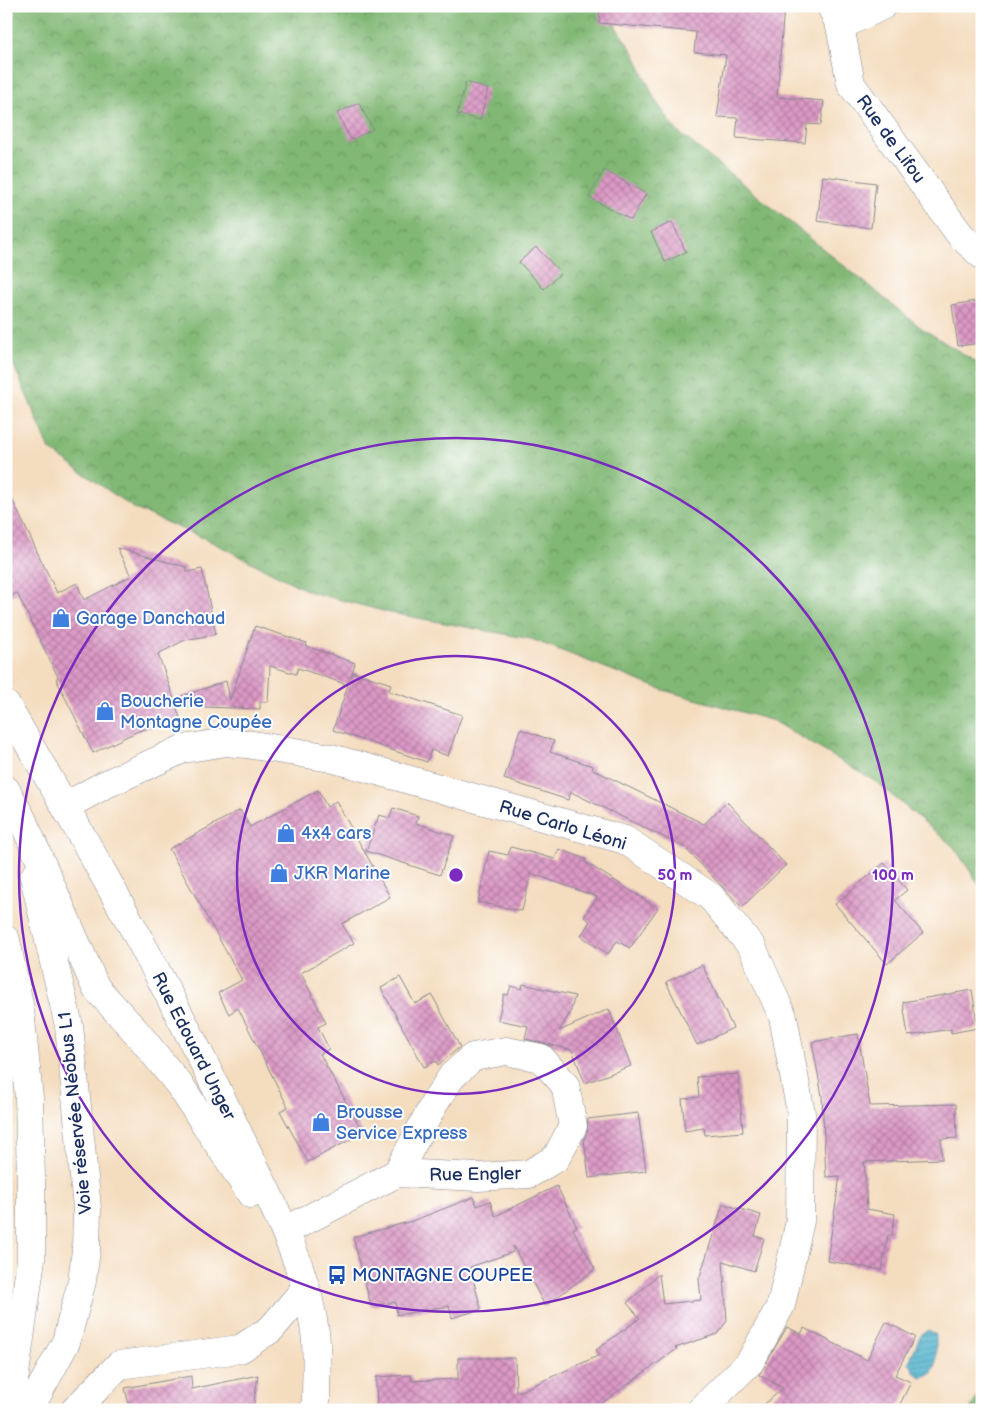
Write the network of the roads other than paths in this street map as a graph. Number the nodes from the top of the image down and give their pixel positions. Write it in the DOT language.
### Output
graph roads {
  1 [pos="882,6"];
  2 [pos="835,16"];
  3 [pos="982,255"];
  4 [pos="6,705"];
  5 [pos="6,790"];
  6 [pos="66,806"];
  7 [pos="22,819"];
  8 [pos="6,940"];
  9 [pos="398,1173"];
  10 [pos="285,1231"];
  11 [pos="300,1294"];
  12 [pos="10,1410"];
  13 [pos="29,1410"];
  14 [pos="75,1410"];
  15 [pos="298,1410"];
  16 [pos="314,1410"];
  17 [pos="701,1410"];
  1 -- 2 [label="main road"];
  2 -- 3 [label="main road, Rue de Lifou"];
  4 -- 6 [label="main road, Rue Edouard Unger"];
  5 -- 7 [label="main road"];
  6 -- 10 [label="main road, Rue Edouard Unger"];
  6 -- 17 [label="main road, Rue Carlo Léoni"];
  7 -- 11 [label="main road"];
  7 -- 13 [label="main road, Voie réservée Néobus L1"];
  8 -- 12 [label="main road"];
  9 -- 9 [label="main road, Rue Engler"];
  9 -- 10 [label="main road"];
  10 -- 11 [label="main road, Rue Edouard Unger"];
  11 -- 14 [label="main road"];
  11 -- 15 [label="main road"];
  11 -- 16 [label="main road, Rue Edouard Unger"];
}
